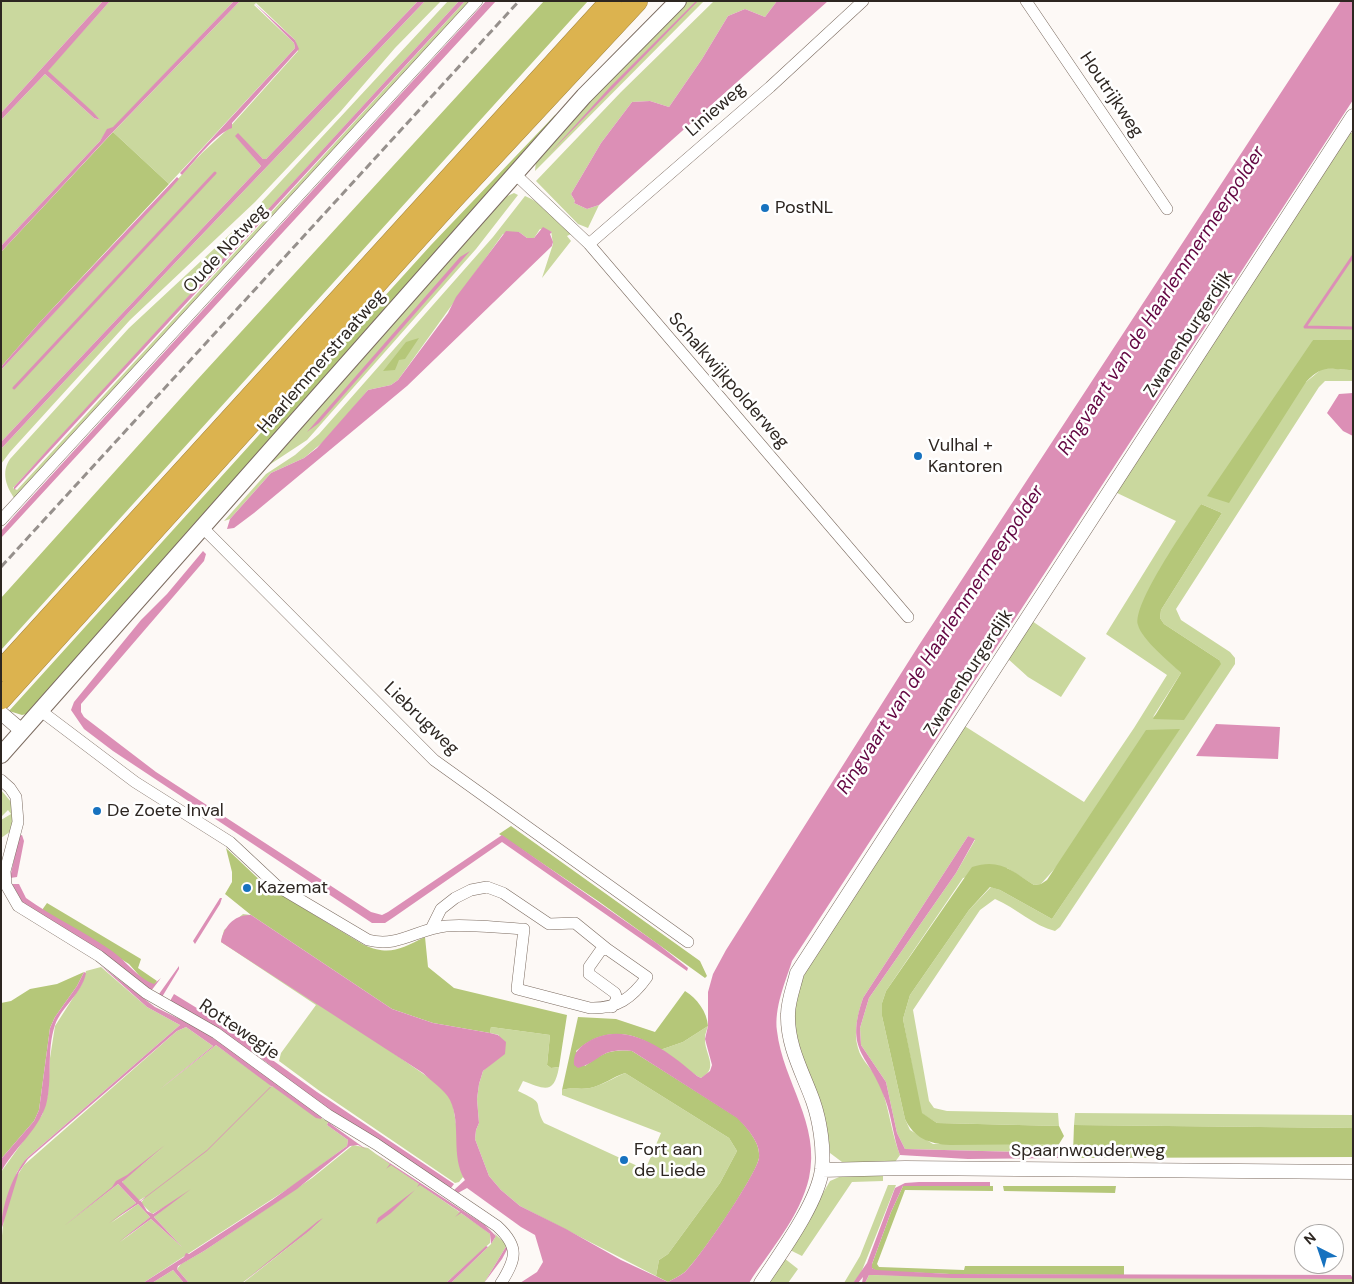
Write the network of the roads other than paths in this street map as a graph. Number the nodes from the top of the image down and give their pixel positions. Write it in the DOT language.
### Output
graph roads {
  1 [pos="477,1"];
  2 [pos="611,1"];
  3 [pos="637,1"];
  4 [pos="678,1"];
  5 [pos="864,1"];
  6 [pos="1026,1"];
  7 [pos="1353,116"];
  8 [pos="515,174"];
  9 [pos="1167,209"];
  10 [pos="589,244"];
  11 [pos="1,520"];
  12 [pos="203,528"];
  13 [pos="908,617"];
  14 [pos="5,686"];
  15 [pos="40,711"];
  16 [pos="1,713"];
  17 [pos="22,731"];
  18 [pos="1,754"];
  19 [pos="1,780"];
  20 [pos="549,924"];
  21 [pos="431,929"];
  22 [pos="524,929"];
  23 [pos="688,942"];
  24 [pos="607,949"];
  25 [pos="612,1007"];
  26 [pos="822,1170"];
  27 [pos="1353,1172"];
  28 [pos="501,1283"];
  29 [pos="761,1283"];
  1 -- 11 [label="street, Oude Notweg"];
  2 -- 14 [label="highway"];
  3 -- 14 [label="highway"];
  4 -- 8 [label="main road, Haarlemmerstraatweg"];
  5 -- 10 [label="street, Linieweg"];
  6 -- 9 [label="street, Houtrijkweg"];
  7 -- 26 [label="street, Zwanenburgerdijk"];
  8 -- 10 [label="street, Schalkwijkpolderweg"];
  8 -- 12 [label="main road, Haarlemmerstraatweg"];
  10 -- 13 [label="street, Schalkwijkpolderweg"];
  12 -- 15 [label="main road, Haarlemmerstraatweg"];
  12 -- 23 [label="street, Liebrugweg"];
  15 -- 17 [label="main road, Haarlemmerstraatweg"];
  15 -- 21 [label="street"];
  16 -- 17 [label="street"];
  17 -- 18 [label="main road, Haarlemmerstraatweg"];
  19 -- 28 [label="street, Rottewegje"];
  20 -- 21 [label="street"];
  20 -- 22 [label="street"];
  20 -- 24 [label="street"];
  21 -- 22 [label="street"];
  22 -- 25 [label="street"];
  24 -- 25 [label="street"];
  24 -- 25 [label="street"];
  26 -- 27 [label="street, Spaarnwouderweg"];
  26 -- 29 [label="street, Zwanenburgerdijk"];
}
